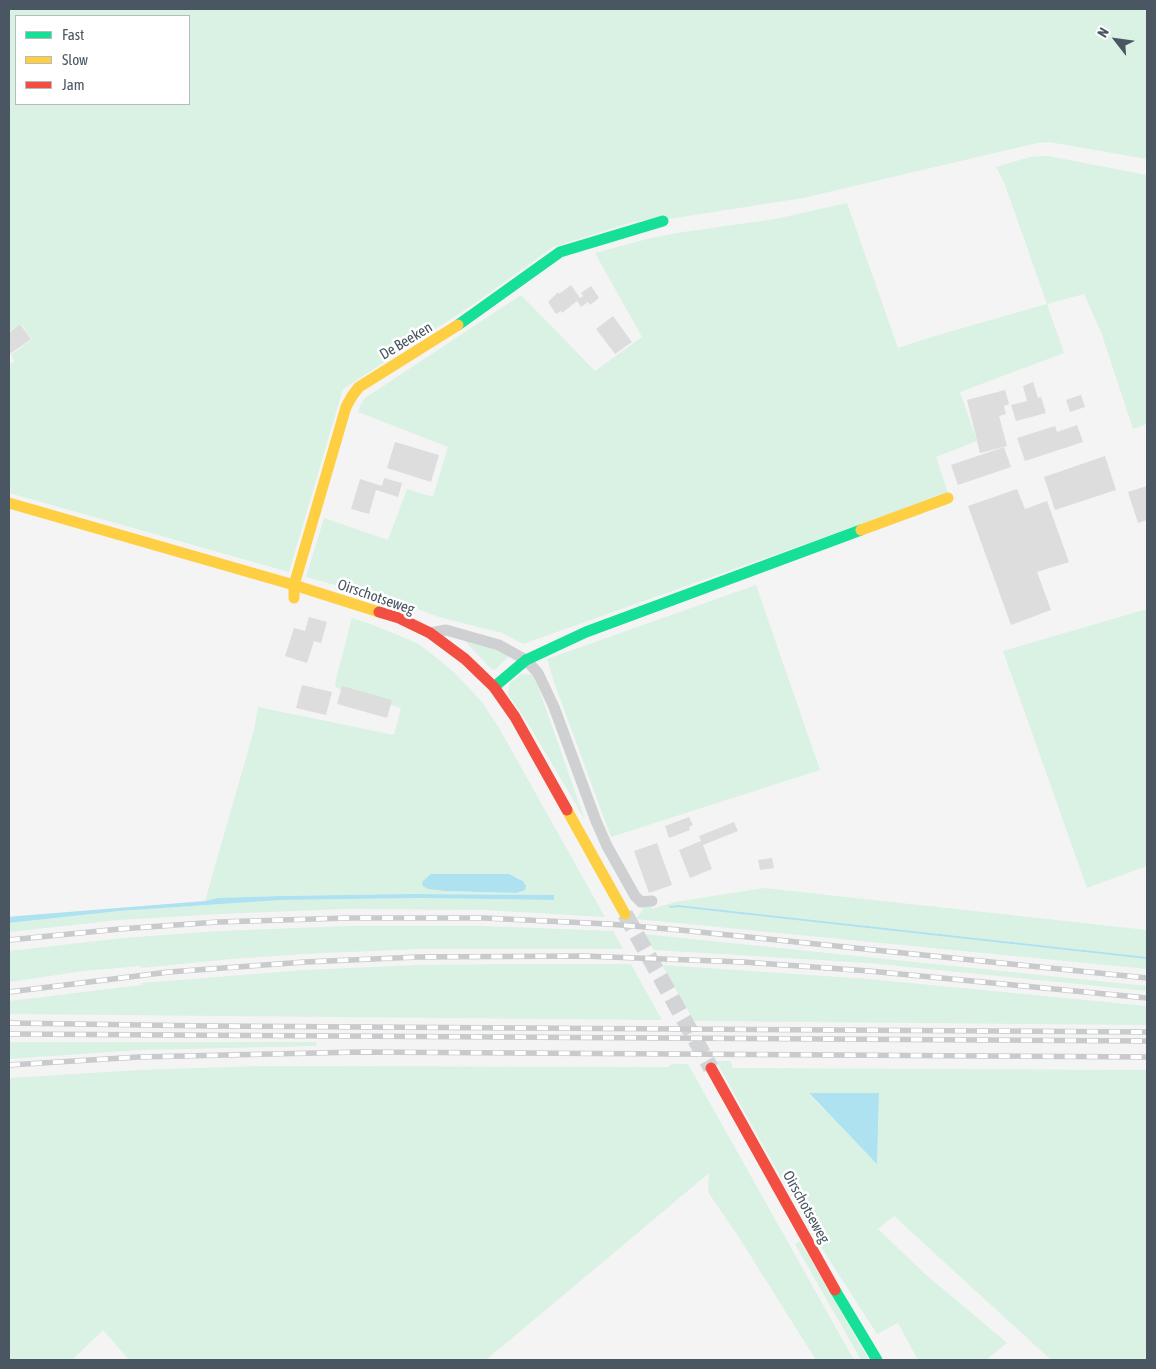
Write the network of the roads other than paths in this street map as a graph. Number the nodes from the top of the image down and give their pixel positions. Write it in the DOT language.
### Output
graph roads {
  1 [pos="663,221"];
  2 [pos="948,498"];
  3 [pos="9,503"];
  4 [pos="294,585"];
  5 [pos="294,598"];
  6 [pos="430,633"];
  7 [pos="526,660"];
  8 [pos="494,688"];
  9 [pos="652,901"];
  10 [pos="624,914"];
  11 [pos="711,1068"];
  12 [pos="876,1360"];
  1 -- 4 [label="street, De Beeken"];
  2 -- 7 [label="street"];
  3 -- 4 [label="street, Oirschotseweg"];
  4 -- 5 [label="street, De Beeken"];
  4 -- 6 [label="street, Oirschotseweg"];
  6 -- 7 [label="street"];
  6 -- 8 [label="street, Oirschotseweg"];
  7 -- 8 [label="street"];
  7 -- 9 [label="street"];
  8 -- 10 [label="street, Oirschotseweg"];
  11 -- 12 [label="street, Oirschotseweg"];
}
